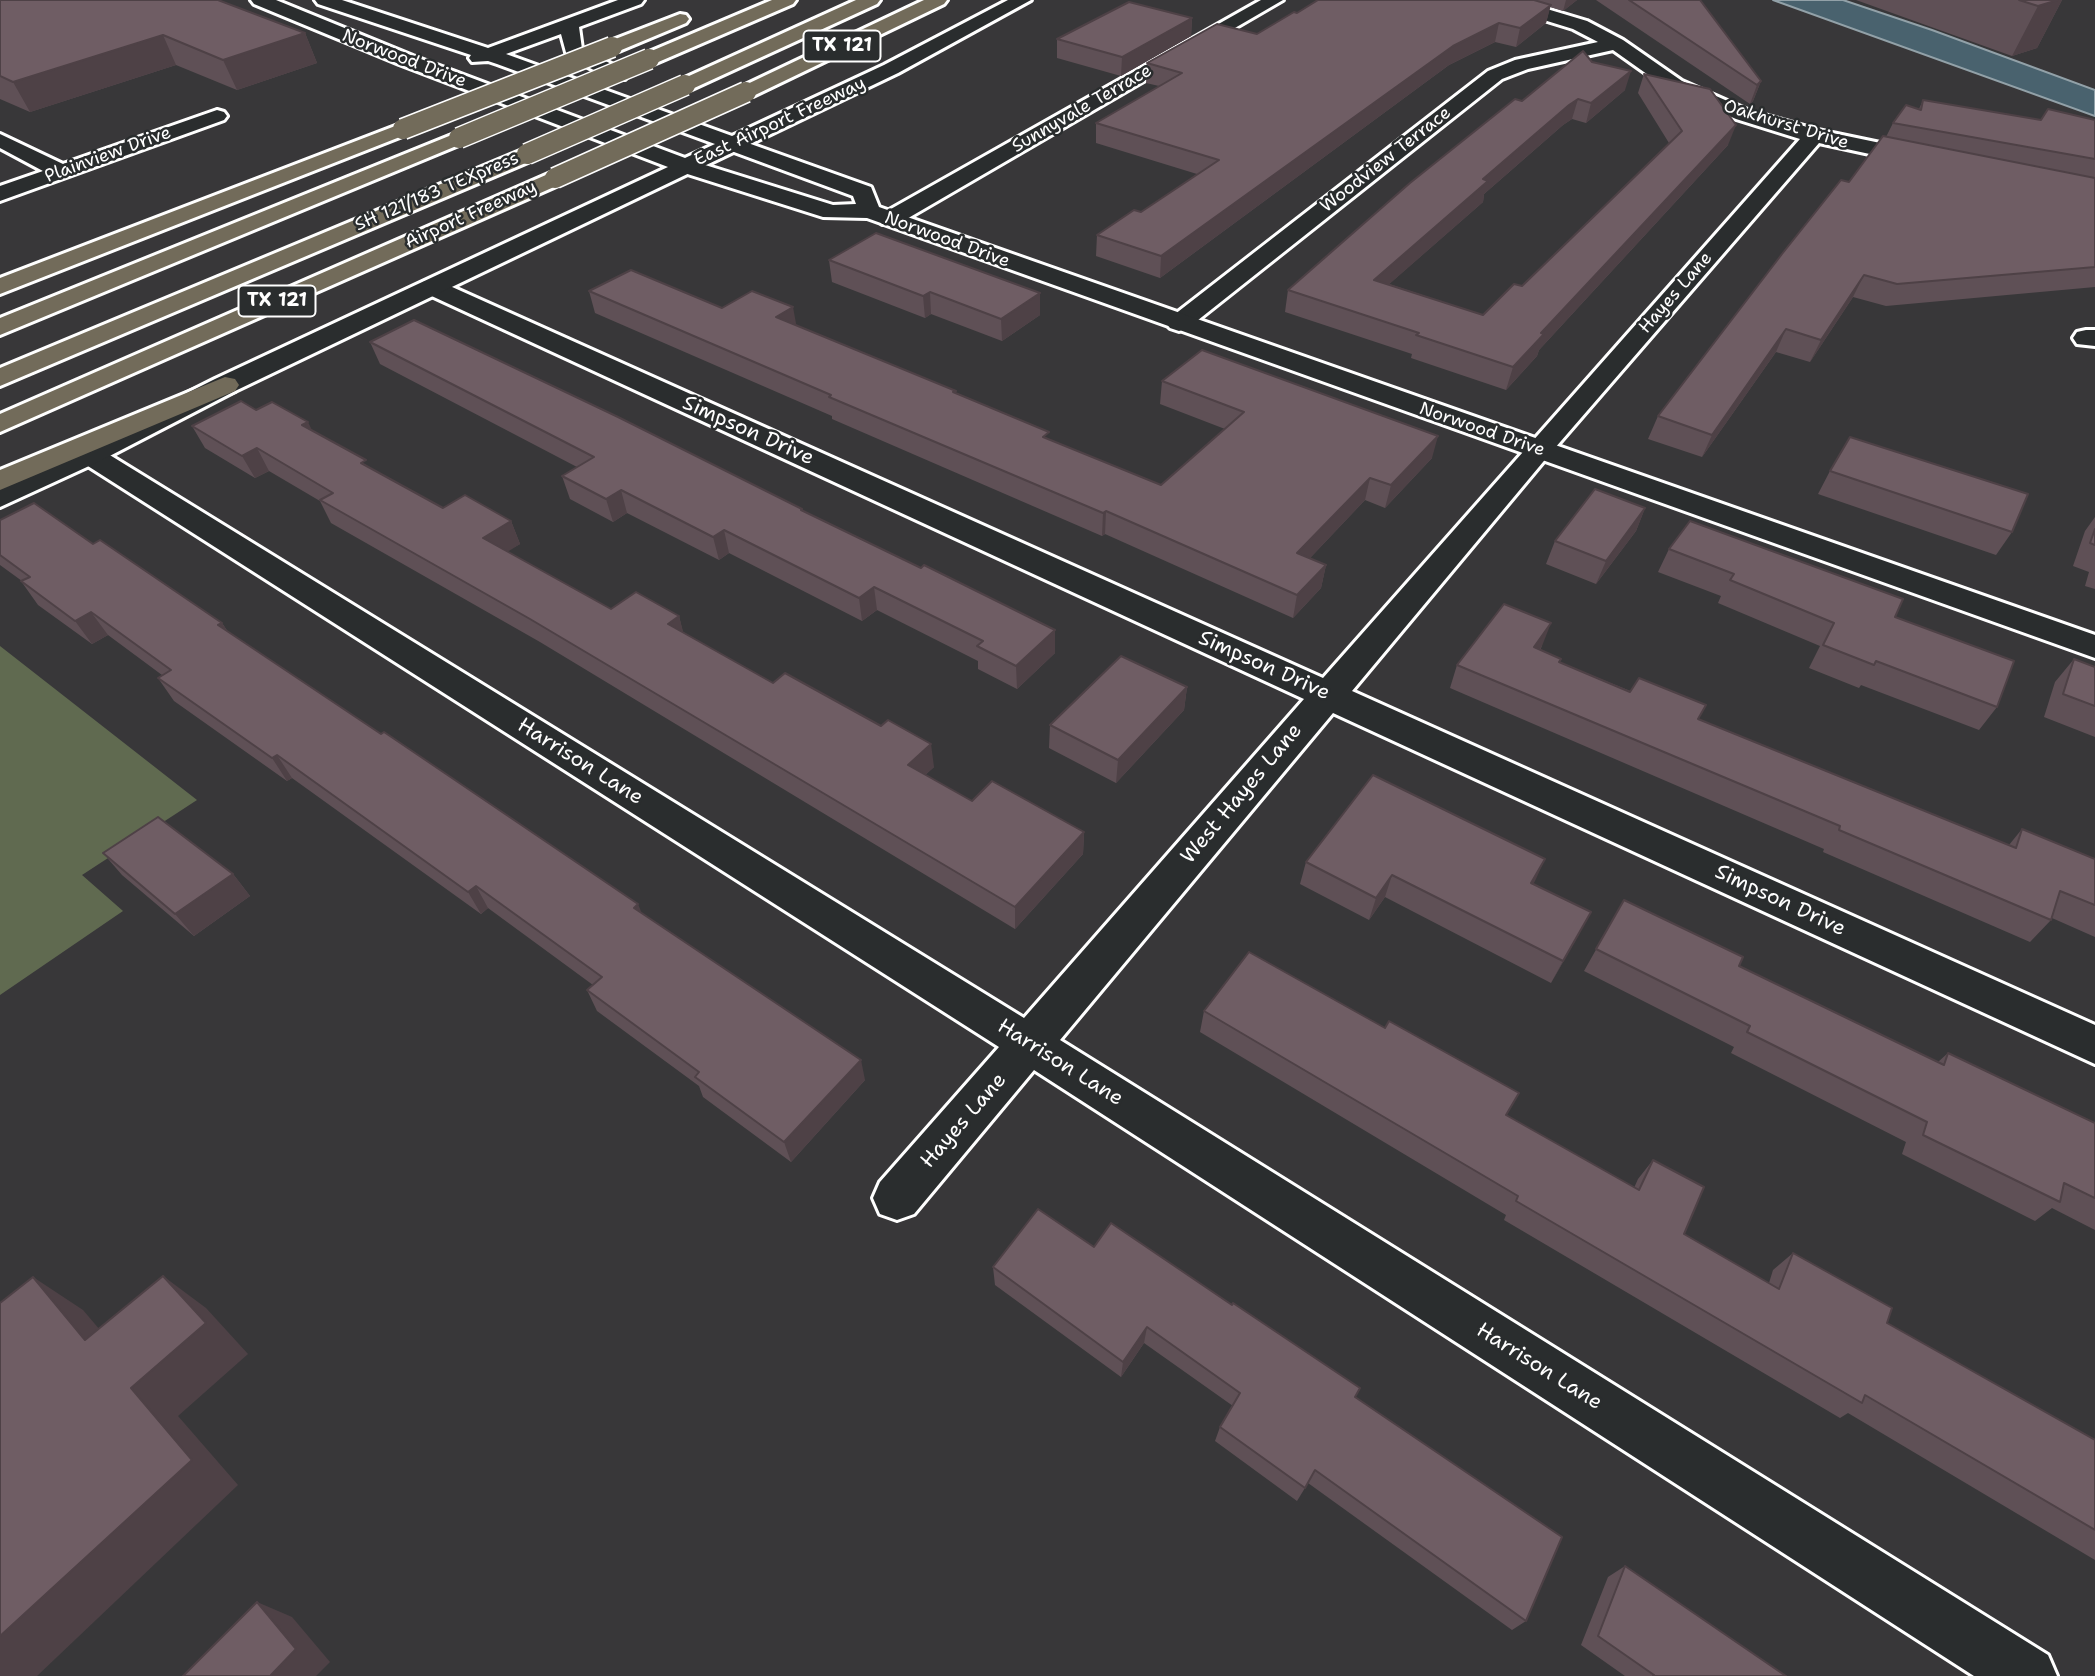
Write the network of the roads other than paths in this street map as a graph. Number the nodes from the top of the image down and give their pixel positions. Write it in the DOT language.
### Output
graph roads {
  1 [pos="260,0"];
  2 [pos="324,0"];
  3 [pos="635,0"];
  4 [pos="787,0"];
  5 [pos="871,0"];
  6 [pos="938,0"];
  7 [pos="1022,0"];
  8 [pos="1274,0"];
  9 [pos="1498,0"];
  10 [pos="695,12"];
  11 [pos="388,22"];
  12 [pos="570,24"];
  13 [pos="345,36"];
  14 [pos="1616,44"];
  15 [pos="488,55"];
  16 [pos="438,73"];
  17 [pos="755,103"];
  18 [pos="815,105"];
  19 [pos="217,116"];
  20 [pos="1814,136"];
  21 [pos="0,140"];
  22 [pos="734,144"];
  23 [pos="1942,162"];
  24 [pos="687,166"];
  25 [pos="61,172"];
  26 [pos="0,194"];
  27 [pos="879,215"];
  28 [pos="0,287"];
  29 [pos="432,287"];
  30 [pos="1179,323"];
  31 [pos="0,327"];
  32 [pos="0,378"];
  33 [pos="225,385"];
  34 [pos="0,424"];
  35 [pos="1538,450"];
  36 [pos="90,455"];
  37 [pos="0,481"];
  38 [pos="0,498"];
  39 [pos="2095,647"];
  40 [pos="1327,695"];
  41 [pos="1030,1044"];
  42 [pos="2095,1045"];
  43 [pos="897,1198"];
  44 [pos="2027,1676"];
  1 -- 13 [label="street, Norwood Drive"];
  2 -- 11 [label="street, Norwood Drive"];
  3 -- 12 [label="street"];
  4 -- 31 [label="highway, SH 121/183 TEXpress, bridge"];
  5 -- 32 [label="highway, SH 121/183 TEXpress, bridge"];
  6 -- 17 [label="highway, Airport Freeway / TX 121"];
  7 -- 18 [label="street, East Airport Freeway"];
  8 -- 27 [label="street, Sunnyvale Terrace"];
  9 -- 14 [label="street, Oakhurst Drive"];
  10 -- 28 [label="highway, bridge"];
  11 -- 13 [label="street"];
  11 -- 15 [label="street, Norwood Drive"];
  12 -- 15 [label="street"];
  12 -- 17 [label="street"];
  13 -- 16 [label="street, Norwood Drive"];
  14 -- 20 [label="street, Oakhurst Drive"];
  14 -- 30 [label="street, Woodview Terrace"];
  15 -- 16 [label="street"];
  15 -- 22 [label="street, Norwood Drive"];
  16 -- 24 [label="street, Norwood Drive"];
  17 -- 18 [label="street"];
  17 -- 34 [label="highway, Airport Freeway / TX 121, bridge"];
  18 -- 22 [label="street, East Airport Freeway"];
  19 -- 25 [label="street, Plainview Drive"];
  20 -- 23 [label="street, Oakhurst Drive"];
  20 -- 35 [label="street, Hayes Lane"];
  21 -- 25 [label="street"];
  22 -- 24 [label="street, East Airport Freeway"];
  22 -- 27 [label="street, Norwood Drive"];
  24 -- 27 [label="street, Norwood Drive"];
  24 -- 29 [label="street"];
  25 -- 26 [label="street, Plainview Drive"];
  27 -- 30 [label="street, Norwood Drive"];
  29 -- 33 [label="street"];
  29 -- 40 [label="street, Simpson Drive"];
  30 -- 35 [label="street, Norwood Drive"];
  33 -- 36 [label="street"];
  33 -- 37 [label="highway"];
  35 -- 39 [label="street, Norwood Drive"];
  35 -- 40 [label="street, West Hayes Lane"];
  36 -- 38 [label="street"];
  36 -- 41 [label="street, Harrison Lane"];
  40 -- 41 [label="street, West Hayes Lane"];
  40 -- 42 [label="street, Simpson Drive"];
  41 -- 43 [label="street, Hayes Lane"];
  41 -- 44 [label="street, Harrison Lane"];
}
